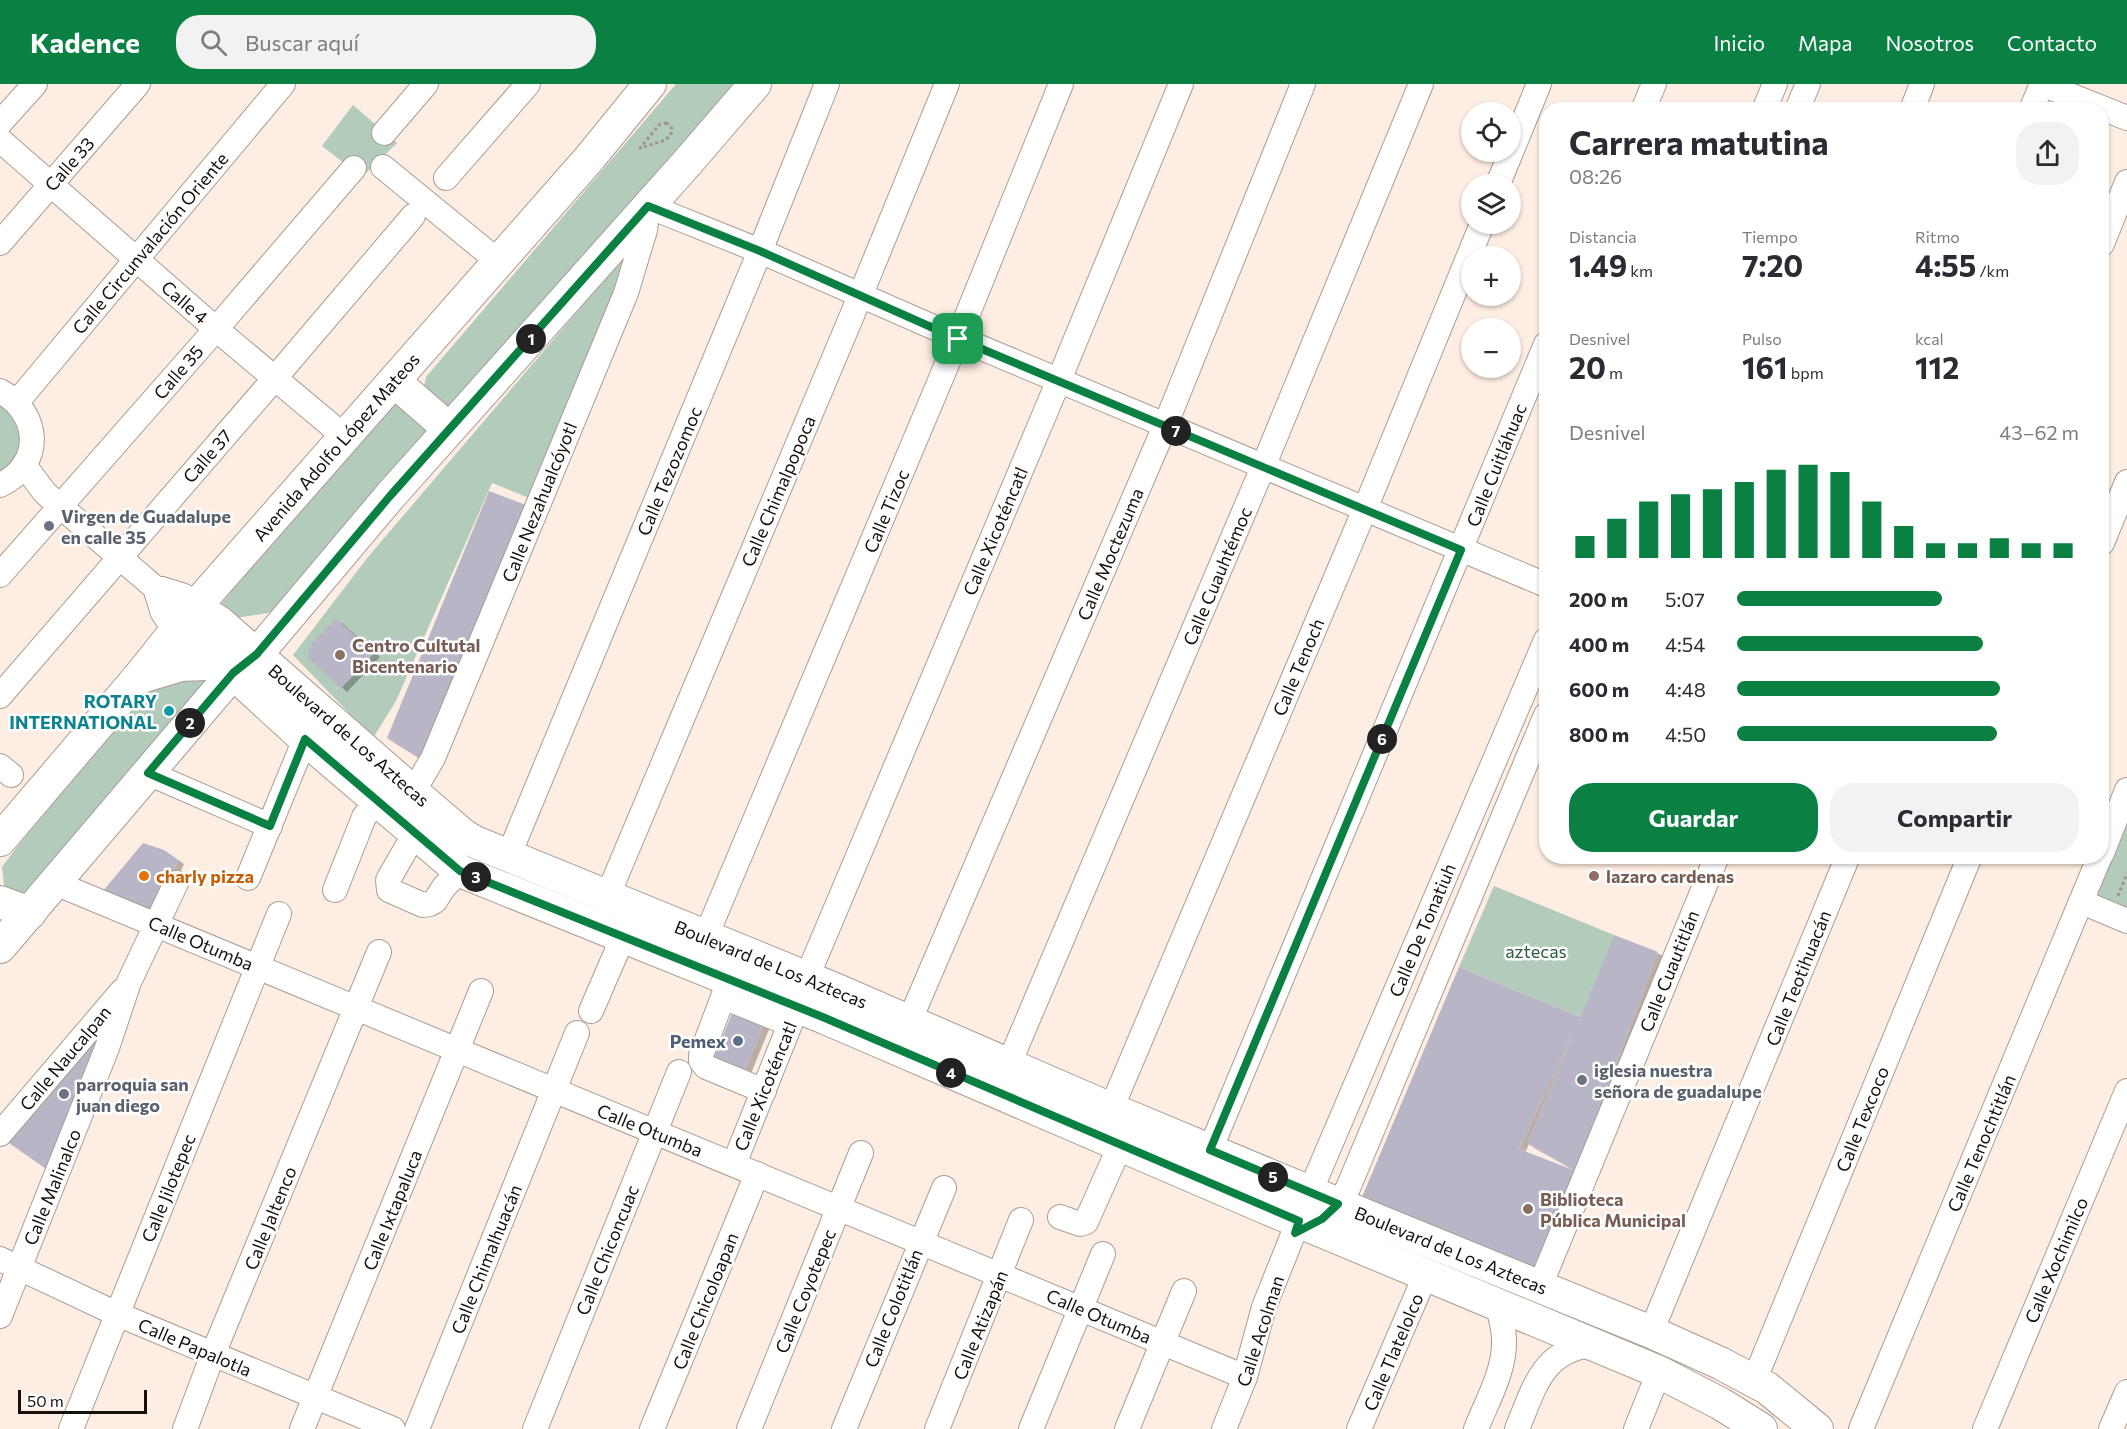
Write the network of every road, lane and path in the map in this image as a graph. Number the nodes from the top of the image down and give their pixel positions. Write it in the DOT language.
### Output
graph roads {
  1 [pos="35,84"];
  2 [pos="138,84"];
  3 [pos="282,84"];
  4 [pos="426,84"];
  5 [pos="528,84"];
  6 [pos="755,84"];
  7 [pos="827,84"];
  8 [pos="947,84"];
  9 [pos="1061,84"];
  10 [pos="1181,84"];
  11 [pos="1303,84"];
  12 [pos="1421,84"];
  13 [pos="1539,84"];
  14 [pos="1654,84"];
  15 [pos="1774,84"];
  16 [pos="1808,84"];
  17 [pos="1922,84"];
  18 [pos="2042,84"];
  19 [pos="647,85"];
  20 [pos="1646,102"];
  21 [pos="1767,102"];
  22 [pos="1800,102"];
  23 [pos="1915,102"];
  24 [pos="2034,102"];
  25 [pos="2087,102"];
  26 [pos="2109,111"];
  27 [pos="2127,118"];
  28 [pos="0,123"];
  29 [pos="384,133"];
  30 [pos="0,140"];
  31 [pos="640,148"];
  32 [pos="383,166"];
  33 [pos="354,168"];
  34 [pos="1502,174"];
  35 [pos="446,178"];
  36 [pos="2127,182"];
  37 [pos="51,185"];
  38 [pos="648,206"];
  39 [pos="413,216"];
  40 [pos="2109,227"];
  41 [pos="1478,234"];
  42 [pos="0,243"];
  43 [pos="760,251"];
  44 [pos="136,260"];
  45 [pos="499,262"];
  46 [pos="861,294"];
  47 [pos="216,329"];
  48 [pos="958,339"];
  49 [pos="1539,361"];
  50 [pos="275,378"];
  51 [pos="1059,380"];
  52 [pos="394,381"];
  53 [pos="8,396"];
  54 [pos="1165,426"];
  55 [pos="449,429"];
  56 [pos="345,437"];
  57 [pos="1263,467"];
  58 [pos="12,476"];
  59 [pos="2127,482"];
  60 [pos="52,499"];
  61 [pos="1365,509"];
  62 [pos="2109,526"];
  63 [pos="1461,550"];
  64 [pos="120,556"];
  65 [pos="0,575"];
  66 [pos="1539,582"];
  67 [pos="161,593"];
  68 [pos="298,605"];
  69 [pos="197,619"];
  70 [pos="1539,656"];
  71 [pos="238,664"];
  72 [pos="138,678"];
  73 [pos="0,696"];
  74 [pos="1539,732"];
  75 [pos="305,739"];
  76 [pos="148,773"];
  77 [pos="2127,790"];
  78 [pos="413,792"];
  79 [pos="377,801"];
  80 [pos="2122,818"];
  81 [pos="270,826"];
  82 [pos="415,833"];
  83 [pos="2109,837"];
  84 [pos="0,840"];
  85 [pos="508,857"];
  86 [pos="1714,864"];
  87 [pos="1845,864"];
  88 [pos="1968,864"];
  89 [pos="2093,864"];
  90 [pos="460,871"];
  91 [pos="2127,873"];
  92 [pos="248,878"];
  93 [pos="55,883"];
  94 [pos="176,883"];
  95 [pos="335,890"];
  96 [pos="607,897"];
  97 [pos="0,902"];
  98 [pos="2082,902"];
  99 [pos="2121,912"];
  100 [pos="30,913"];
  101 [pos="279,914"];
  102 [pos="157,925"];
  103 [pos="706,936"];
  104 [pos="623,937"];
  105 [pos="0,947"];
  106 [pos="741,950"];
  107 [pos="379,952"];
  108 [pos="257,967"];
  109 [pos="807,977"];
  110 [pos="129,982"];
  111 [pos="726,989"];
  112 [pos="837,990"];
  113 [pos="482,991"];
  114 [pos="357,1007"];
  115 [pos="591,1011"];
  116 [pos="795,1015"];
  117 [pos="909,1022"];
  118 [pos="578,1033"];
  119 [pos="458,1049"];
  120 [pos="1008,1066"];
  121 [pos="679,1072"];
  122 [pos="758,1089"];
  123 [pos="554,1090"];
  124 [pos="2127,1090"];
  125 [pos="1111,1109"];
  126 [pos="655,1132"];
  127 [pos="0,1134"];
  128 [pos="1120,1146"];
  129 [pos="1210,1150"];
  130 [pos="861,1153"];
  131 [pos="734,1164"];
  132 [pos="758,1174"];
  133 [pos="944,1188"];
  134 [pos="1310,1192"];
  135 [pos="1338,1204"];
  136 [pos="839,1208"];
  137 [pos="1060,1217"];
  138 [pos="1021,1220"];
  139 [pos="1302,1226"];
  140 [pos="921,1241"];
  141 [pos="1103,1254"];
  142 [pos="10,1264"];
  143 [pos="1000,1274"];
  144 [pos="1426,1274"];
  145 [pos="1540,1286"];
  146 [pos="1184,1291"];
  147 [pos="1497,1303"];
  148 [pos="1080,1308"];
  149 [pos="117,1314"];
  150 [pos="0,1316"];
  151 [pos="1652,1332"];
  152 [pos="1163,1343"];
  153 [pos="1592,1346"];
  154 [pos="213,1354"];
  155 [pos="1659,1372"];
  156 [pos="1245,1377"];
  157 [pos="1754,1381"];
  158 [pos="2127,1392"];
  159 [pos="315,1398"];
  160 [pos="71,1429"];
  161 [pos="185,1429"];
  162 [pos="302,1429"];
  163 [pos="393,1429"];
  164 [pos="417,1429"];
  165 [pos="536,1429"];
  166 [pos="652,1429"];
  167 [pos="749,1429"];
  168 [pos="844,1429"];
  169 [pos="938,1429"];
  170 [pos="1031,1429"];
  171 [pos="1127,1429"];
  172 [pos="1224,1429"];
  173 [pos="1359,1429"];
  174 [pos="1476,1429"];
  175 [pos="1517,1429"];
  176 [pos="1636,1429"];
  177 [pos="1761,1429"];
  178 [pos="1817,1429"];
  179 [pos="1861,1429"];
  180 [pos="1985,1429"];
  181 [pos="2111,1429"];
  1 -- 28 [label="street"];
  2 -- 37 [label="street, Calle 33"];
  3 -- 44 [label="street, Calle Circunvalación Oriente"];
  4 -- 29 [label="street"];
  5 -- 35 [label="street"];
  6 -- 38 [label="main road"];
  7 -- 43 [label="street, Calle Tezozomoc"];
  8 -- 46 [label="street, Calle Chimalpopoca"];
  9 -- 48 [label="street, Calle Tizoc"];
  10 -- 51 [label="street, Calle Xicoténcatl"];
  11 -- 54 [label="street, Calle Moctezuma"];
  12 -- 57 [label="street, Calle Cuauhtémoc"];
  13 -- 34 [label="street"];
  14 -- 20 [label="street"];
  15 -- 21 [label="street"];
  16 -- 22 [label="street"];
  17 -- 23 [label="street"];
  18 -- 24 [label="street"];
  18 -- 25 [label="street"];
  19 -- 45 [label="main road, Avenida Adolfo López Mateos"];
  26 -- 27 [label="street"];
  30 -- 37 [label="street, Calle 4"];
  31 -- 31 [label="path"];
  32 -- 45 [label="street"];
  33 -- 47 [label="street, Calle 35"];
  36 -- 40 [label="street"];
  37 -- 42 [label="street, Calle 33"];
  37 -- 44 [label="street, Calle 4"];
  38 -- 43 [label="street"];
  38 -- 55 [label="main road"];
  38 -- 78 [label="street, Calle Nezahualcóyotl"];
  39 -- 50 [label="street, Calle 37"];
  41 -- 61 [label="street, Calle Tenoch"];
  43 -- 46 [label="street"];
  43 -- 85 [label="street, Calle Tezozomoc"];
  44 -- 47 [label="street, Calle 4"];
  44 -- 53 [label="street, Calle Circunvalación Oriente"];
  45 -- 52 [label="main road, Avenida Adolfo López Mateos"];
  46 -- 48 [label="street"];
  46 -- 96 [label="street, Calle Chimalpopoca"];
  47 -- 50 [label="street, Calle 4"];
  47 -- 60 [label="street, Calle 35"];
  48 -- 51 [label="street"];
  48 -- 103 [label="street, Calle Tizoc"];
  49 -- 63 [label="street, Calle Cuitláhuac"];
  50 -- 56 [label="street, Calle 4"];
  50 -- 64 [label="street, Calle 37"];
  51 -- 54 [label="street"];
  51 -- 109 [label="street, Calle Xicoténcatl"];
  52 -- 55 [label="main road"];
  52 -- 56 [label="main road, Avenida Adolfo López Mateos"];
  53 -- 58 [label="street"];
  54 -- 57 [label="street"];
  54 -- 117 [label="street, Calle Moctezuma"];
  55 -- 68 [label="main road"];
  56 -- 69 [label="main road, Avenida Adolfo López Mateos"];
  57 -- 61 [label="street"];
  57 -- 120 [label="street, Calle Cuauhtémoc"];
  58 -- 60 [label="street"];
  59 -- 62 [label="street"];
  60 -- 64 [label="street"];
  60 -- 65 [label="street, Calle 35"];
  61 -- 63 [label="street"];
  61 -- 125 [label="street, Calle Tenoch"];
  63 -- 66 [label="street"];
  63 -- 129 [label="street, Calle Cuitláhuac"];
  64 -- 67 [label="street"];
  64 -- 73 [label="street, Calle 37"];
  67 -- 69 [label="main road, Boulevard de Los Aztecas"];
  68 -- 69 [label="main road"];
  68 -- 71 [label="main road"];
  69 -- 71 [label="main road, Boulevard de Los Aztecas"];
  69 -- 71 [label="main road, Boulevard de Los Aztecas"];
  69 -- 72 [label="main road, Avenida Adolfo López Mateos"];
  70 -- 134 [label="street, Calle De Tonatiuh"];
  71 -- 72 [label="main road"];
  71 -- 75 [label="main road, Boulevard de Los Aztecas"];
  71 -- 76 [label="main road"];
  71 -- 78 [label="main road, Boulevard de Los Aztecas"];
  72 -- 84 [label="main road, Avenida Adolfo López Mateos"];
  74 -- 135 [label="street, Calle De Tonatiuh"];
  75 -- 79 [label="main road, Boulevard de Los Aztecas"];
  75 -- 81 [label="street"];
  76 -- 81 [label="street"];
  76 -- 93 [label="main road"];
  77 -- 80 [label="street, Calle Tenochtitlán"];
  78 -- 85 [label="main road, Boulevard de Los Aztecas"];
  79 -- 82 [label="main road, Boulevard de Los Aztecas"];
  79 -- 95 [label="street"];
  80 -- 83 [label="street, Calle Tenochtitlán"];
  81 -- 92 [label="street"];
  82 -- 90 [label="main road, Boulevard de Los Aztecas"];
  82 -- 90 [label="street"];
  85 -- 96 [label="main road, Boulevard de Los Aztecas"];
  86 -- 145 [label="street, Calle Cuautitlán"];
  87 -- 151 [label="street, Calle Teotihuacán"];
  88 -- 157 [label="street, Calle Texcoco"];
  89 -- 98 [label="street, Calle Tenochtitlán"];
  90 -- 104 [label="main road, Boulevard de Los Aztecas"];
  91 -- 99 [label="path"];
  93 -- 100 [label="main road"];
  93 -- 102 [label="street, Calle Otumba"];
  94 -- 102 [label="street, Calle Malinalco"];
  96 -- 103 [label="main road, Boulevard de Los Aztecas"];
  97 -- 100 [label="main road"];
  98 -- 99 [label="street"];
  98 -- 179 [label="street, Calle Tenochtitlán"];
  100 -- 105 [label="main road"];
  101 -- 108 [label="street, Calle Jilotepec"];
  102 -- 108 [label="street, Calle Otumba"];
  102 -- 110 [label="street, Calle Malinalco"];
  103 -- 106 [label="main road, Boulevard de Los Aztecas"];
  104 -- 111 [label="main road, Boulevard de Los Aztecas"];
  104 -- 115 [label="street"];
  106 -- 109 [label="main road, Boulevard de Los Aztecas"];
  106 -- 111 [label="street"];
  107 -- 114 [label="street, Calle Jaltenco"];
  108 -- 114 [label="street, Calle Otumba"];
  108 -- 149 [label="street, Calle Jilotepec"];
  109 -- 112 [label="main road, Boulevard de Los Aztecas"];
  110 -- 127 [label="street, Calle Naucalpan"];
  110 -- 142 [label="street, Calle Malinalco"];
  111 -- 116 [label="main road, Boulevard de Los Aztecas"];
  111 -- 122 [label="street"];
  112 -- 116 [label="main road"];
  112 -- 117 [label="main road, Boulevard de Los Aztecas"];
  113 -- 119 [label="street, Calle Ixtapaluca"];
  114 -- 119 [label="street, Calle Otumba"];
  114 -- 154 [label="street, Calle Jaltenco"];
  116 -- 122 [label="street, Calle Xicoténcatl"];
  116 -- 128 [label="main road, Boulevard de Los Aztecas"];
  117 -- 120 [label="main road, Boulevard de Los Aztecas"];
  118 -- 123 [label="street, Calle Chimalhuacán"];
  119 -- 123 [label="street, Calle Otumba"];
  119 -- 159 [label="street, Calle Ixtapaluca"];
  120 -- 125 [label="main road, Boulevard de Los Aztecas"];
  121 -- 126 [label="street, Calle Chiconcuac"];
  122 -- 131 [label="street, Calle Xicoténcatl"];
  123 -- 126 [label="street, Calle Otumba"];
  123 -- 164 [label="street, Calle Chimalhuacán"];
  124 -- 180 [label="street, Calle Xochimilco"];
  125 -- 129 [label="main road, Boulevard de Los Aztecas"];
  126 -- 131 [label="street, Calle Otumba"];
  126 -- 165 [label="street, Calle Chiconcuac"];
  128 -- 137 [label="street"];
  128 -- 139 [label="main road, Boulevard de Los Aztecas"];
  129 -- 134 [label="main road, Boulevard de Los Aztecas"];
  130 -- 136 [label="street, Calle Coyotepec"];
  131 -- 132 [label="street, Calle Otumba"];
  132 -- 136 [label="street, Calle Otumba"];
  132 -- 166 [label="street, Calle Chicoloapan"];
  133 -- 140 [label="street, Calle Colotitlán"];
  134 -- 135 [label="main road, Boulevard de Los Aztecas"];
  134 -- 139 [label="street, Calle De Tonatiuh"];
  135 -- 139 [label="street, Calle De Tonatiuh"];
  135 -- 145 [label="main road, Boulevard de Los Aztecas"];
  136 -- 140 [label="street, Calle Otumba"];
  136 -- 167 [label="street, Calle Coyotepec"];
  138 -- 143 [label="street, Calle Atizapán"];
  139 -- 144 [label="main road, Boulevard de Los Aztecas"];
  139 -- 156 [label="street, Calle Acolman"];
  140 -- 143 [label="street, Calle Otumba"];
  140 -- 168 [label="street, Calle Colotitlán"];
  141 -- 148 [label="street"];
  142 -- 149 [label="street, Calle Papalotla"];
  142 -- 150 [label="street, Calle Malinalco"];
  143 -- 148 [label="street, Calle Otumba"];
  143 -- 169 [label="street, Calle Atizapán"];
  144 -- 147 [label="main road, Boulevard de Los Aztecas"];
  144 -- 173 [label="street, Calle Tlatelolco"];
  145 -- 151 [label="main road, Boulevard de Los Aztecas"];
  146 -- 152 [label="street"];
  147 -- 153 [label="main road, Boulevard de Los Aztecas"];
  147 -- 174 [label="street"];
  148 -- 152 [label="street, Calle Otumba"];
  148 -- 170 [label="street"];
  149 -- 154 [label="street, Calle Papalotla"];
  149 -- 160 [label="street, Calle Jilotepec"];
  151 -- 157 [label="main road, Boulevard de Los Aztecas"];
  152 -- 156 [label="street, Calle Otumba"];
  152 -- 171 [label="street"];
  153 -- 155 [label="main road, Boulevard de Los Aztecas"];
  153 -- 175 [label="street"];
  154 -- 159 [label="street, Calle Papalotla"];
  154 -- 161 [label="street, Calle Jaltenco"];
  155 -- 176 [label="street"];
  155 -- 177 [label="main road, Boulevard de Los Aztecas"];
  156 -- 172 [label="street, Calle Acolman"];
  157 -- 178 [label="main road, Boulevard de Los Aztecas"];
  158 -- 181 [label="street"];
  159 -- 162 [label="street, Calle Ixtapaluca"];
  159 -- 163 [label="street, Calle Papalotla"];
}
